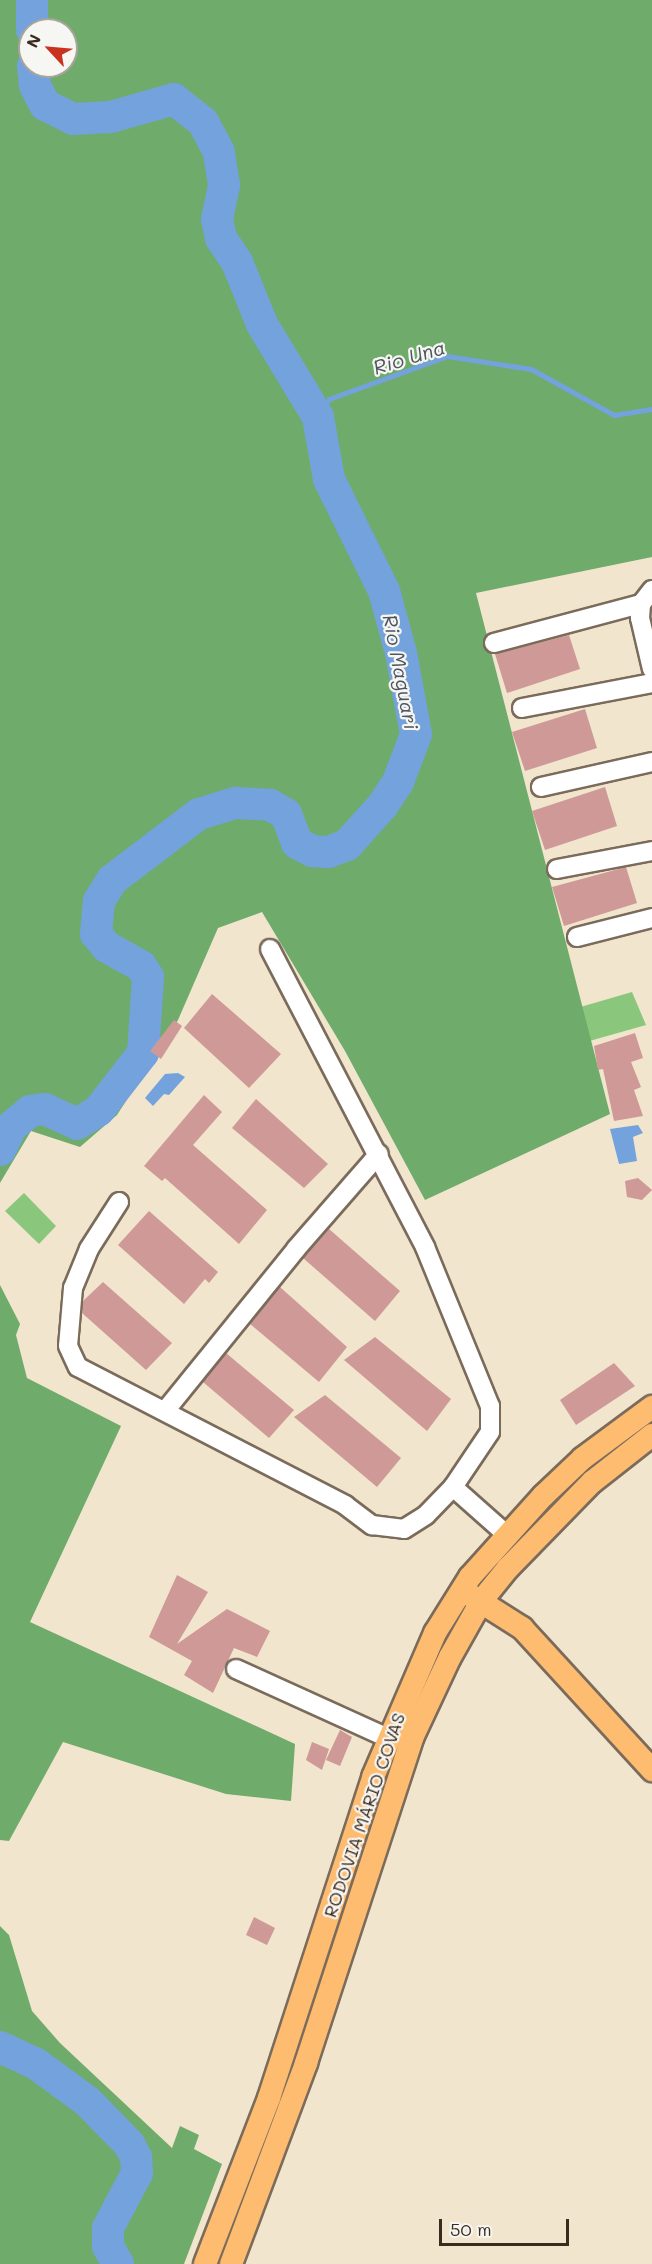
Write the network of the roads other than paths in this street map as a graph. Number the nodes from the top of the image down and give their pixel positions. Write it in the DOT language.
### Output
graph roads {
  1 [pos="646,597"];
  2 [pos="494,644"];
  3 [pos="652,669"];
  4 [pos="652,683"];
  5 [pos="522,708"];
  6 [pos="652,762"];
  7 [pos="541,787"];
  8 [pos="652,851"];
  9 [pos="557,869"];
  10 [pos="652,918"];
  11 [pos="577,937"];
  12 [pos="270,949"];
  13 [pos="379,1154"];
  14 [pos="119,1202"];
  15 [pos="652,1407"];
  16 [pos="165,1411"];
  17 [pos="652,1435"];
  18 [pos="453,1487"];
  19 [pos="507,1535"];
  20 [pos="461,1590"];
  21 [pos="482,1600"];
  22 [pos="236,1669"];
  23 [pos="387,1738"];
  24 [pos="652,1770"];
  25 [pos="205,2264"];
  26 [pos="231,2264"];
  1 -- 2 [label="street"];
  1 -- 3 [label="street"];
  4 -- 5 [label="street"];
  6 -- 7 [label="street"];
  8 -- 9 [label="street"];
  10 -- 11 [label="street"];
  12 -- 13 [label="street"];
  13 -- 16 [label="street"];
  13 -- 18 [label="street"];
  14 -- 16 [label="street"];
  15 -- 19 [label="main road, RODOVIA MÁRIO COVAS"];
  16 -- 18 [label="street"];
  17 -- 21 [label="main road, RODOVIA MÁRIO COVAS"];
  18 -- 19 [label="street"];
  19 -- 20 [label="main road, RODOVIA MÁRIO COVAS"];
  20 -- 21 [label="main road"];
  20 -- 23 [label="main road, RODOVIA MÁRIO COVAS"];
  21 -- 24 [label="main road"];
  21 -- 26 [label="main road, RODOVIA MÁRIO COVAS"];
  22 -- 23 [label="street"];
  23 -- 25 [label="main road, RODOVIA MÁRIO COVAS"];
}
